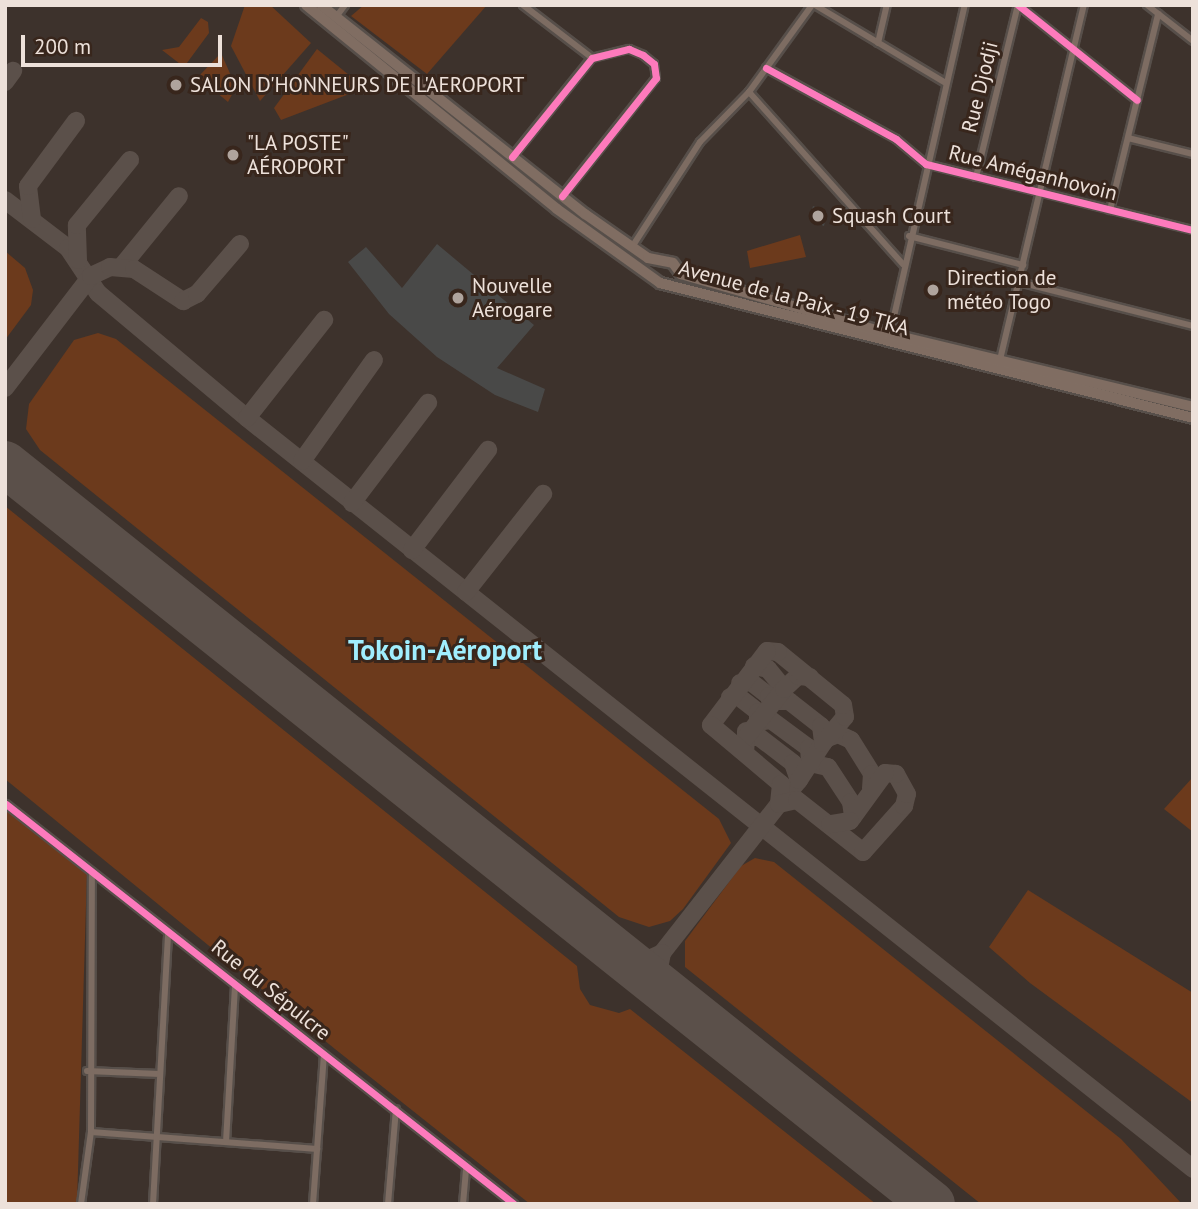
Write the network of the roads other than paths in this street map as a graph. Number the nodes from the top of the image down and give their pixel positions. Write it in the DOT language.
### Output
graph roads {
  1 [pos="306,5"];
  2 [pos="321,5"];
  3 [pos="345,5"];
  4 [pos="523,5"];
  5 [pos="813,5"];
  6 [pos="887,5"];
  7 [pos="965,5"];
  8 [pos="1018,5"];
  9 [pos="1084,5"];
  10 [pos="1147,5"];
  11 [pos="1158,14"];
  12 [pos="336,17"];
  13 [pos="1193,41"];
  14 [pos="878,43"];
  15 [pos="1074,50"];
  16 [pos="592,58"];
  17 [pos="766,68"];
  18 [pos="946,83"];
  19 [pos="749,92"];
  20 [pos="1137,100"];
  21 [pos="1128,138"];
  22 [pos="1193,154"];
  23 [pos="512,157"];
  24 [pos="926,164"];
  25 [pos="976,177"];
  26 [pos="1040,193"];
  27 [pos="562,197"];
  28 [pos="1110,210"];
  29 [pos="1193,230"];
  30 [pos="909,236"];
  31 [pos="631,247"];
  32 [pos="903,264"];
  33 [pos="1023,265"];
  34 [pos="1018,282"];
  35 [pos="1193,326"];
  36 [pos="890,334"];
  37 [pos="1000,359"];
  38 [pos="998,370"];
  39 [pos="1165,400"];
  40 [pos="1193,407"];
  41 [pos="1162,411"];
  42 [pos="1193,418"];
  43 [pos="6,804"];
  44 [pos="92,872"];
  45 [pos="168,932"];
  46 [pos="236,984"];
  47 [pos="324,1055"];
  48 [pos="87,1071"];
  49 [pos="160,1074"];
  50 [pos="396,1109"];
  51 [pos="91,1132"];
  52 [pos="158,1137"];
  53 [pos="226,1142"];
  54 [pos="317,1149"];
  55 [pos="466,1166"];
  56 [pos="80,1204"];
  57 [pos="153,1204"];
  58 [pos="313,1204"];
  59 [pos="388,1204"];
  60 [pos="463,1204"];
  61 [pos="514,1204"];
  1 -- 38 [label="main road, Avenue de la Paix - 19 TKA"];
  2 -- 12 [label="main road, Avenue de la Paix - 19 TKA"];
  3 -- 12 [label="street"];
  4 -- 16 [label="street"];
  5 -- 14 [label="street"];
  5 -- 17 [label="street"];
  6 -- 14 [label="street"];
  7 -- 18 [label="street"];
  8 -- 15 [label="street"];
  8 -- 25 [label="street, Rue Djodji"];
  9 -- 15 [label="street"];
  10 -- 11 [label="street"];
  11 -- 13 [label="street"];
  11 -- 20 [label="street"];
  12 -- 23 [label="main road, Avenue de la Paix - 19 TKA"];
  14 -- 18 [label="street"];
  15 -- 20 [label="street"];
  15 -- 26 [label="street"];
  16 -- 23 [label="street"];
  16 -- 27 [label="street"];
  17 -- 19 [label="street"];
  17 -- 24 [label="street, Rue Améganhovoin"];
  18 -- 24 [label="street"];
  19 -- 31 [label="street"];
  19 -- 32 [label="street"];
  20 -- 21 [label="street"];
  21 -- 22 [label="street"];
  21 -- 28 [label="street"];
  23 -- 27 [label="main road, Avenue de la Paix - 19 TKA"];
  24 -- 25 [label="street, Rue Améganhovoin"];
  24 -- 30 [label="street"];
  25 -- 26 [label="street, Rue Améganhovoin"];
  26 -- 28 [label="street, Rue Améganhovoin"];
  26 -- 33 [label="street"];
  27 -- 31 [label="main road, Avenue de la Paix - 19 TKA"];
  28 -- 29 [label="street, Rue Améganhovoin"];
  30 -- 32 [label="street"];
  30 -- 33 [label="street"];
  31 -- 36 [label="main road, Avenue de la Paix - 19 TKA"];
  32 -- 36 [label="street"];
  33 -- 34 [label="street"];
  34 -- 35 [label="street"];
  34 -- 37 [label="street"];
  36 -- 37 [label="main road, Avenue de la Paix - 19 TKA"];
  37 -- 38 [label="street"];
  37 -- 39 [label="main road, Avenue de la Paix - 19 TKA"];
  38 -- 41 [label="main road, Avenue de la Paix - 19 TKA"];
  39 -- 40 [label="main road, Avenue de la Paix - 19 TKA"];
  39 -- 41 [label="main road"];
  41 -- 42 [label="main road, Avenue de la Paix - 19 TKA"];
  43 -- 44 [label="street, Rue du Sépulcre"];
  44 -- 45 [label="street, Rue du Sépulcre"];
  44 -- 48 [label="street"];
  45 -- 46 [label="street, Rue du Sépulcre"];
  45 -- 49 [label="street"];
  46 -- 47 [label="street, Rue du Sépulcre"];
  46 -- 53 [label="street"];
  47 -- 50 [label="street, Rue du Sépulcre"];
  47 -- 54 [label="street"];
  48 -- 49 [label="street"];
  48 -- 51 [label="street"];
  49 -- 52 [label="street"];
  50 -- 55 [label="street, Rue du Sépulcre"];
  50 -- 59 [label="street"];
  51 -- 52 [label="street"];
  51 -- 56 [label="street"];
  52 -- 53 [label="street"];
  52 -- 57 [label="street"];
  53 -- 54 [label="street"];
  54 -- 58 [label="street"];
  55 -- 60 [label="street"];
  55 -- 61 [label="street, Rue du Sépulcre"];
}
